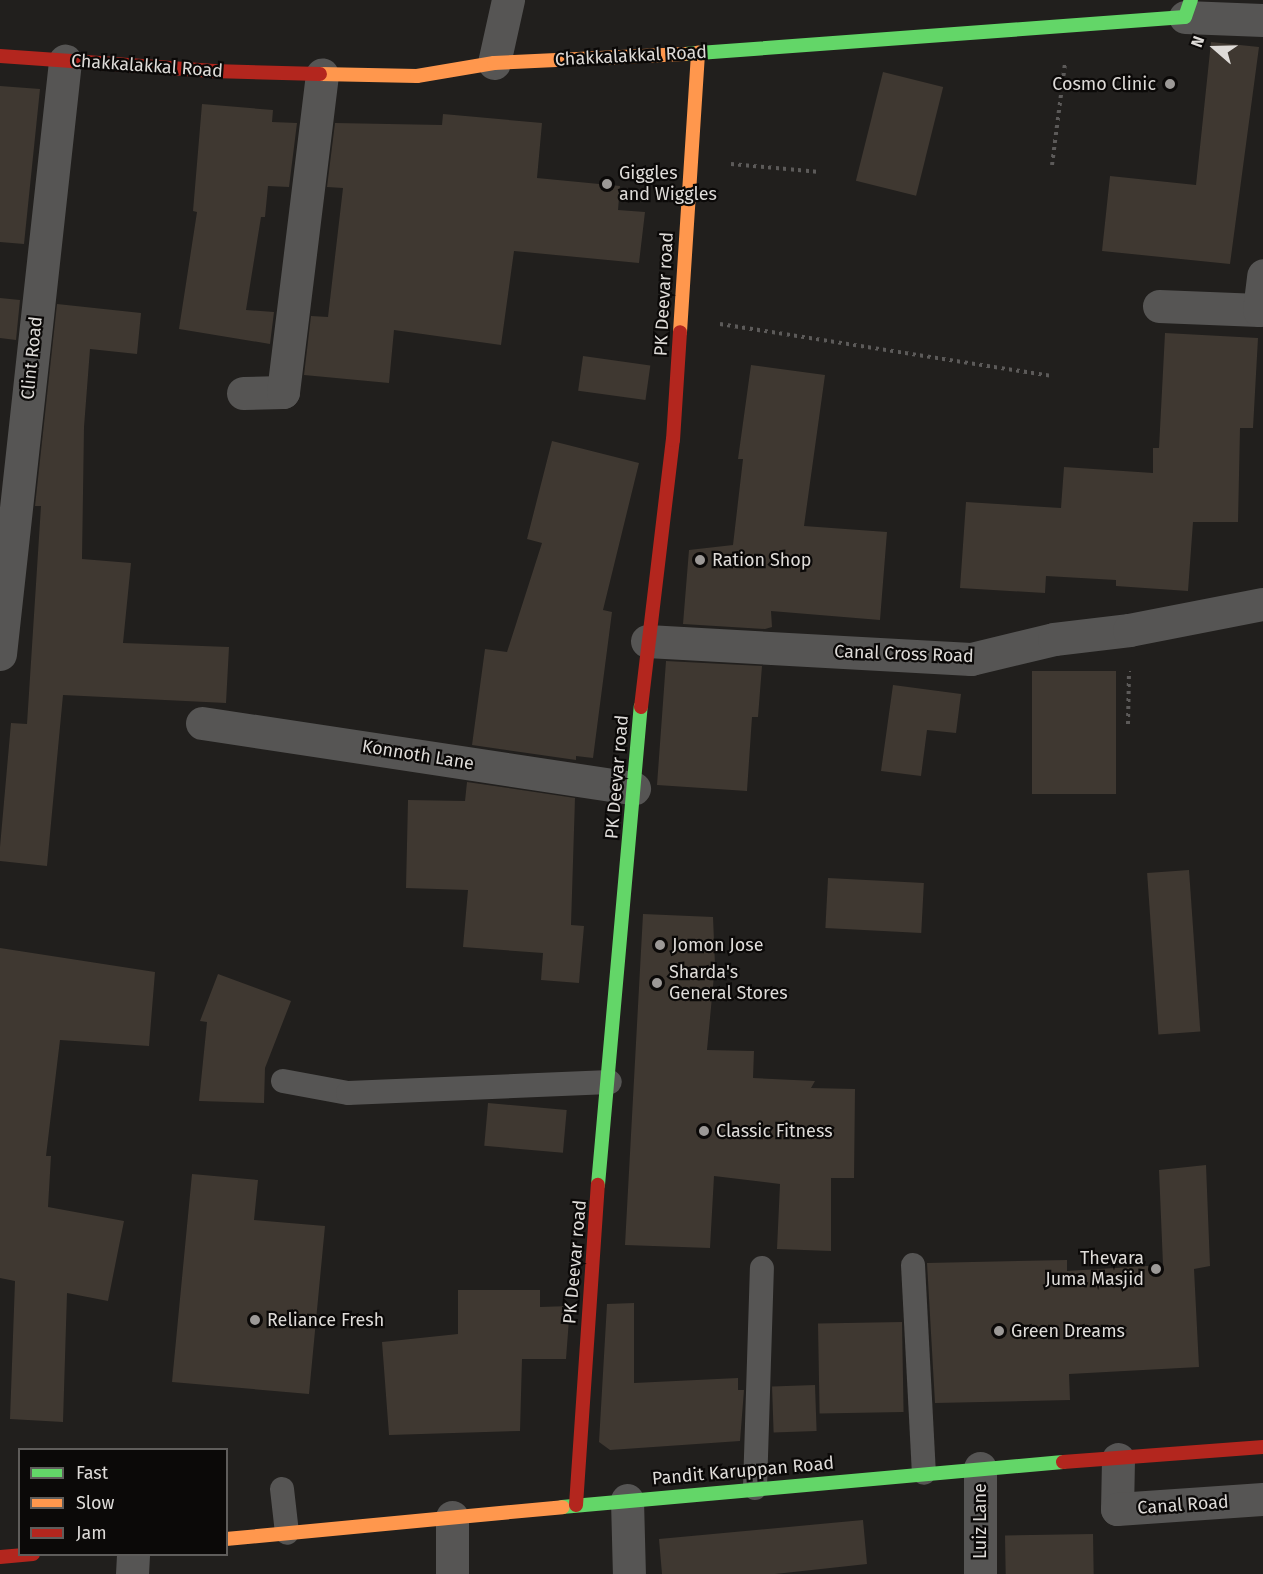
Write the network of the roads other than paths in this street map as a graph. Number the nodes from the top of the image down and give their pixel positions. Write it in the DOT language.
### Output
graph roads {
  1 [pos="507,0"];
  2 [pos="1188,8"];
  3 [pos="1263,20"];
  4 [pos="698,53"];
  5 [pos="0,56"];
  6 [pos="65,61"];
  7 [pos="494,63"];
  8 [pos="322,74"];
  9 [pos="1263,275"];
  10 [pos="1159,306"];
  11 [pos="243,393"];
  12 [pos="3,599"];
  13 [pos="1263,604"];
  14 [pos="647,641"];
  15 [pos="0,654"];
  16 [pos="202,723"];
  17 [pos="634,788"];
  18 [pos="283,1081"];
  19 [pos="610,1082"];
  20 [pos="913,1265"];
  21 [pos="762,1268"];
  22 [pos="1263,1447"];
  23 [pos="1118,1459"];
  24 [pos="980,1468"];
  25 [pos="924,1473"];
  26 [pos="755,1488"];
  27 [pos="282,1489"];
  28 [pos="1263,1498"];
  29 [pos="627,1500"];
  30 [pos="576,1505"];
  31 [pos="452,1517"];
  32 [pos="287,1533"];
  33 [pos="228,1539"];
  34 [pos="18,1555"];
  35 [pos="133,1556"];
  36 [pos="0,1557"];
  37 [pos="132,1574"];
  38 [pos="452,1574"];
  39 [pos="629,1574"];
  40 [pos="980,1574"];
  1 -- 7 [label="street"];
  2 -- 3 [label="street, Chakkalakkal Road"];
  2 -- 4 [label="street, Chakkalakkal Road"];
  4 -- 7 [label="street, Chakkalakkal Road"];
  4 -- 14 [label="street, PK Deevar road"];
  5 -- 6 [label="street, Chakkalakkal Road"];
  6 -- 8 [label="street, Chakkalakkal Road"];
  6 -- 12 [label="street, Clint Road"];
  7 -- 8 [label="street, Chakkalakkal Road"];
  8 -- 11 [label="street"];
  9 -- 10 [label="street"];
  12 -- 15 [label="street, Clint Road"];
  13 -- 14 [label="street, Canal Cross Road"];
  14 -- 17 [label="street, PK Deevar road"];
  16 -- 17 [label="street, Konnoth Lane"];
  17 -- 19 [label="street, PK Deevar road"];
  18 -- 19 [label="lane"];
  19 -- 30 [label="street, PK Deevar road"];
  20 -- 25 [label="lane"];
  21 -- 26 [label="lane"];
  22 -- 23 [label="street, Pandit Karuppan Road"];
  23 -- 24 [label="street, Pandit Karuppan Road"];
  23 -- 28 [label="street, Canal Road"];
  24 -- 25 [label="street, Pandit Karuppan Road"];
  24 -- 40 [label="street, Luiz Lane"];
  25 -- 26 [label="street, Pandit Karuppan Road"];
  26 -- 29 [label="street, Pandit Karuppan Road"];
  27 -- 32 [label="lane"];
  29 -- 30 [label="street, Pandit Karuppan Road"];
  29 -- 39 [label="street"];
  30 -- 31 [label="street, Pandit Karuppan Road"];
  31 -- 32 [label="street, Pandit Karuppan Road"];
  31 -- 38 [label="street"];
  32 -- 33 [label="street, Pandit Karuppan Road"];
  34 -- 36 [label="street"];
  35 -- 37 [label="street"];
}
